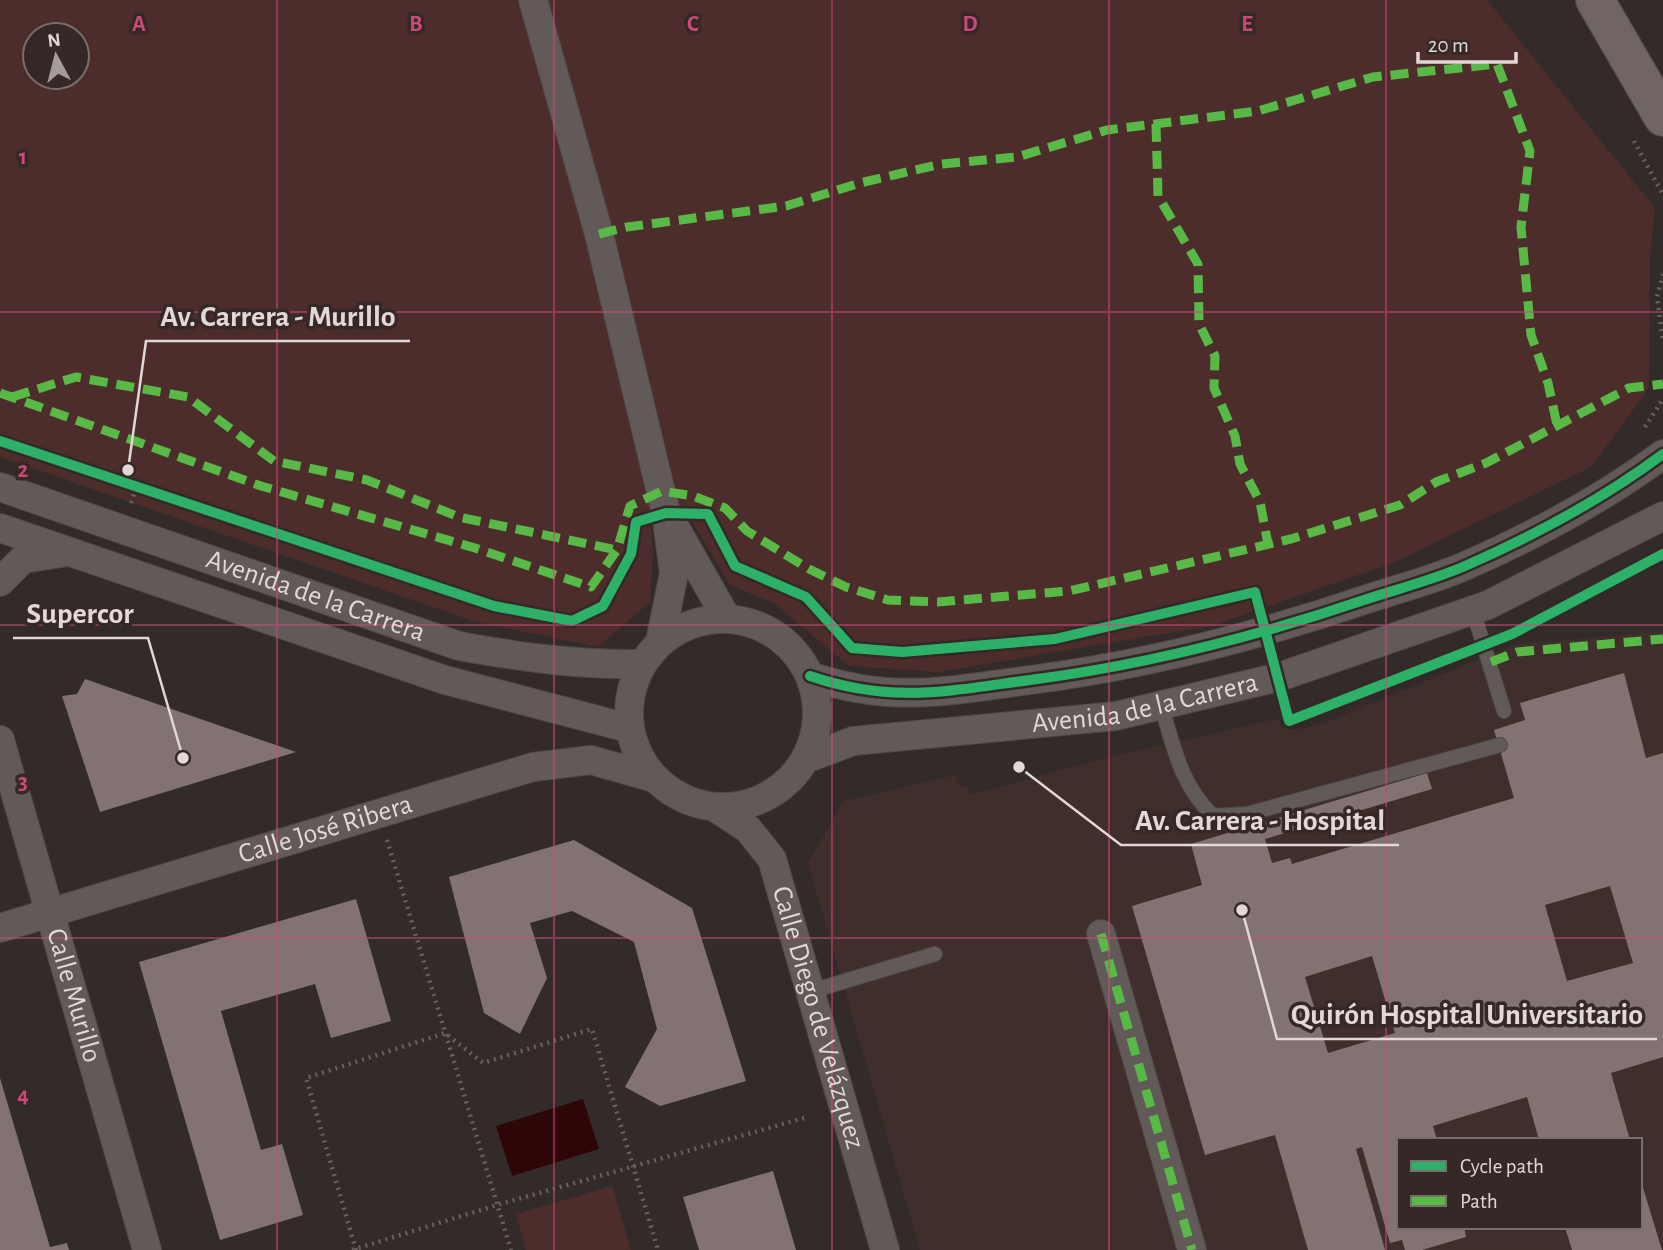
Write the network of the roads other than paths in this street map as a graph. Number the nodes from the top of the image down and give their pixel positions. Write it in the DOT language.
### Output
graph roads {
  1 [pos="533,0"];
  2 [pos="1595,0"];
  3 [pos="1663,117"];
  4 [pos="1663,454"];
  5 [pos="0,486"];
  6 [pos="666,513"];
  7 [pos="1663,516"];
  8 [pos="0,528"];
  9 [pos="74,551"];
  10 [pos="0,582"];
  11 [pos="1473,611"];
  12 [pos="727,619"];
  13 [pos="660,642"];
  14 [pos="640,664"];
  15 [pos="810,676"];
  16 [pos="1161,705"];
  17 [pos="1504,712"];
  18 [pos="628,728"];
  19 [pos="0,740"];
  20 [pos="1500,745"];
  21 [pos="806,759"];
  22 [pos="651,777"];
  23 [pos="716,808"];
  24 [pos="50,913"];
  25 [pos="0,928"];
  26 [pos="1101,934"];
  27 [pos="935,954"];
  28 [pos="811,991"];
  29 [pos="147,1250"];
  30 [pos="885,1250"];
  31 [pos="1192,1250"];
  1 -- 6 [label="street"];
  2 -- 3 [label="highway"];
  4 -- 15 [label="street, Avenida de la Carrera"];
  5 -- 14 [label="street, Avenida de la Carrera"];
  6 -- 12 [label="street"];
  6 -- 13 [label="street"];
  7 -- 11 [label="street, Avenida de la Carrera"];
  8 -- 9 [label="street, Avenida de la Carrera"];
  9 -- 10 [label="street"];
  9 -- 18 [label="street, Avenida de la Carrera"];
  11 -- 16 [label="street, Avenida de la Carrera"];
  11 -- 17 [label="lane"];
  12 -- 13 [label="street"];
  12 -- 15 [label="street"];
  13 -- 14 [label="street"];
  14 -- 18 [label="street"];
  15 -- 21 [label="street"];
  16 -- 20 [label="lane"];
  16 -- 21 [label="street, Avenida de la Carrera"];
  18 -- 22 [label="street"];
  19 -- 24 [label="street, Calle Murillo"];
  21 -- 23 [label="street"];
  22 -- 23 [label="street"];
  22 -- 24 [label="street, Calle José Ribera"];
  23 -- 28 [label="street, Calle Diego de Velázquez"];
  24 -- 25 [label="street, Calle José Ribera"];
  24 -- 29 [label="street, Calle Murillo"];
  26 -- 31 [label="street"];
  27 -- 28 [label="lane"];
  28 -- 30 [label="street, Calle Diego de Velázquez"];
}
